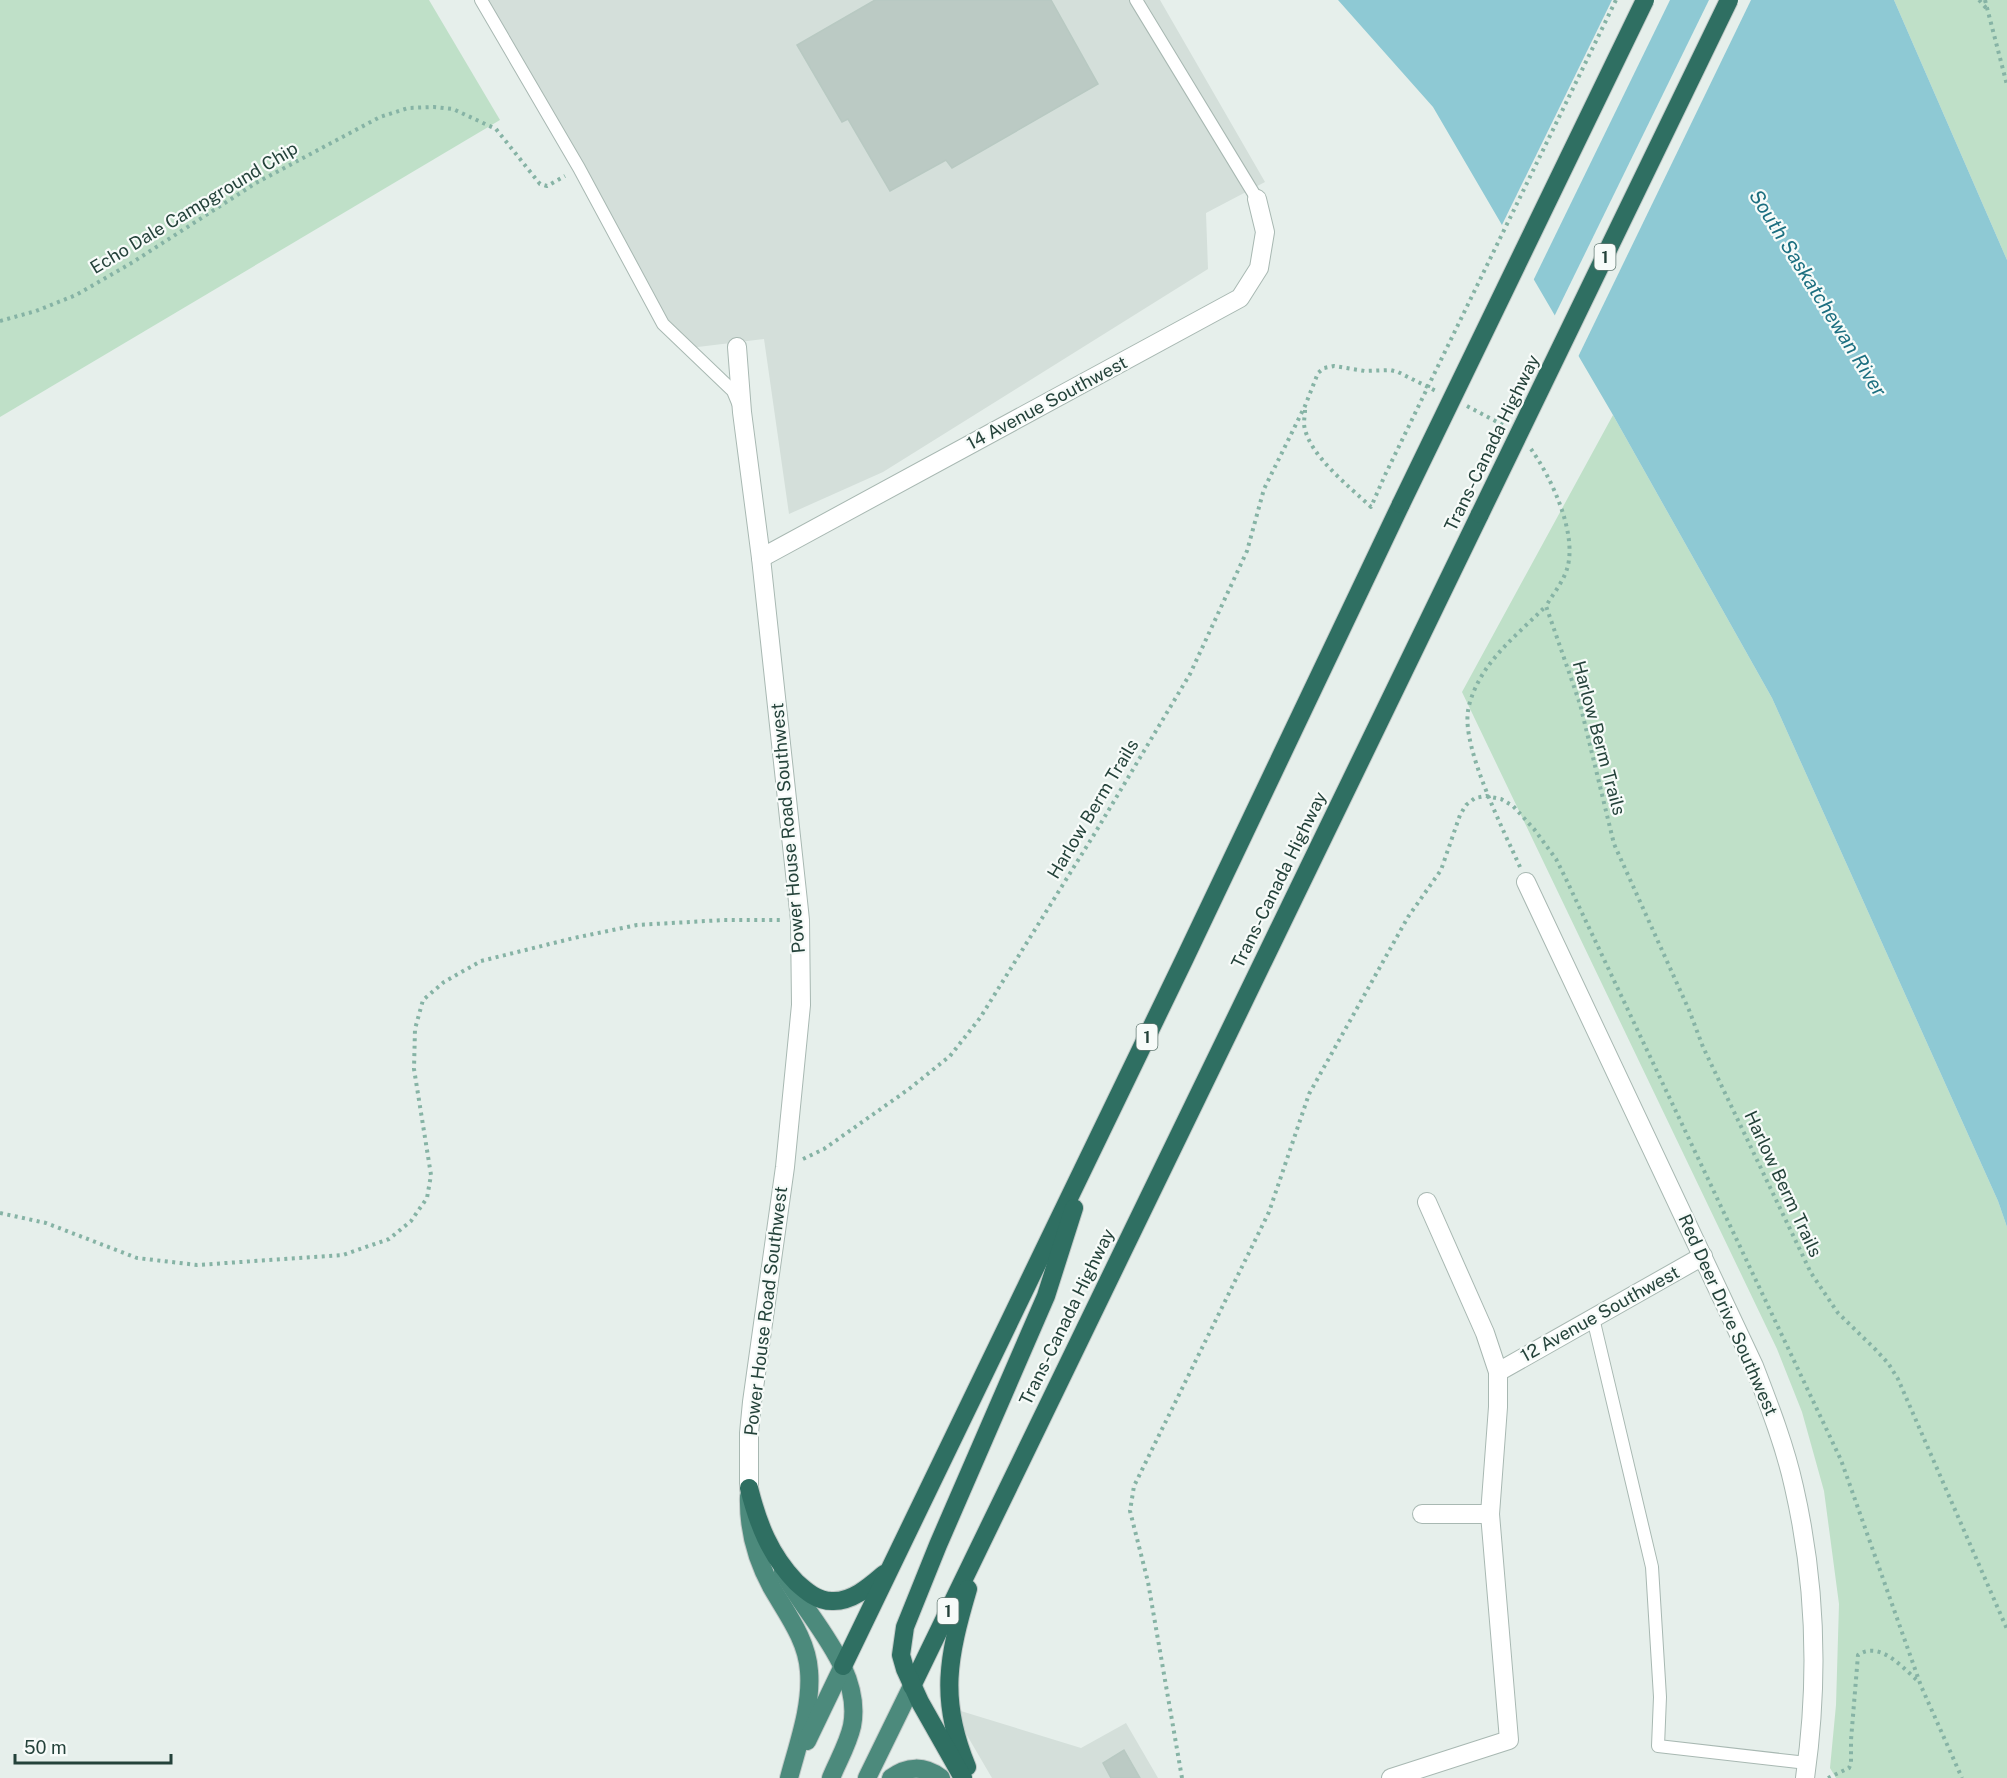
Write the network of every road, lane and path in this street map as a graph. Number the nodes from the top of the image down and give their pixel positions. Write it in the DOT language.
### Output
graph roads {
  1 [pos="481,0"];
  2 [pos="1136,0"];
  3 [pos="1616,0"];
  4 [pos="1645,0"];
  5 [pos="1729,0"];
  6 [pos="1979,0"];
  7 [pos="1985,0"];
  8 [pos="1988,10"];
  9 [pos="2007,85"];
  10 [pos="579,168"];
  11 [pos="1257,199"];
  12 [pos="0,321"];
  13 [pos="737,346"];
  14 [pos="1446,396"];
  15 [pos="1465,405"];
  16 [pos="1305,406"];
  17 [pos="741,412"];
  18 [pos="1509,428"];
  19 [pos="1527,443"];
  20 [pos="761,558"];
  21 [pos="1546,606"];
  22 [pos="1489,797"];
  23 [pos="1526,882"];
  24 [pos="800,920"];
  25 [pos="1092,1149"];
  26 [pos="785,1167"];
  27 [pos="1427,1202"];
  28 [pos="0,1213"];
  29 [pos="1703,1257"];
  30 [pos="1593,1318"];
  31 [pos="1498,1372"];
  32 [pos="749,1488"];
  33 [pos="1422,1514"];
  34 [pos="1490,1514"];
  35 [pos="984,1536"];
  36 [pos="774,1556"];
  37 [pos="890,1568"];
  38 [pos="2007,1629"];
  39 [pos="843,1666"];
  40 [pos="1919,1682"];
  41 [pos="912,1686"];
  42 [pos="1806,1771"];
  43 [pos="789,1778"];
  44 [pos="831,1778"];
  45 [pos="867,1778"];
  46 [pos="891,1778"];
  47 [pos="941,1778"];
  48 [pos="963,1778"];
  49 [pos="972,1778"];
  50 [pos="1182,1778"];
  51 [pos="1391,1778"];
  52 [pos="1828,1778"];
  53 [pos="1962,1778"];
  1 -- 10 [label="lane"];
  2 -- 11 [label="lane"];
  3 -- 16 [label="path, bridge"];
  4 -- 25 [label="highway, 1, bridge"];
  5 -- 35 [label="highway, Trans-Canada Highway / 1, bridge"];
  6 -- 8 [label="path"];
  7 -- 8 [label="path"];
  8 -- 9 [label="path"];
  10 -- 12 [label="path, Echo Dale Campground Chip"];
  10 -- 17 [label="lane"];
  11 -- 20 [label="street, 14 Avenue Southwest"];
  13 -- 17 [label="street, Power House Road Southwest"];
  14 -- 16 [label="path, Harlow Berm Trails"];
  15 -- 18 [label="path"];
  16 -- 26 [label="path, Harlow Berm Trails"];
  17 -- 20 [label="street, Power House Road Southwest"];
  19 -- 21 [label="path"];
  20 -- 24 [label="street, Power House Road Southwest"];
  21 -- 22 [label="path"];
  21 -- 38 [label="path, Harlow Berm Trails"];
  22 -- 23 [label="path"];
  22 -- 40 [label="path"];
  22 -- 50 [label="path"];
  23 -- 29 [label="street, Red Deer Drive Southwest"];
  24 -- 26 [label="street, Power House Road Southwest"];
  24 -- 28 [label="path"];
  25 -- 37 [label="highway, 1"];
  25 -- 41 [label="highway"];
  26 -- 32 [label="street, Power House Road Southwest"];
  27 -- 31 [label="street"];
  29 -- 30 [label="street, 12 Avenue Southwest"];
  29 -- 42 [label="street, Red Deer Drive Southwest"];
  30 -- 31 [label="street, 12 Avenue Southwest"];
  30 -- 42 [label="lane"];
  31 -- 34 [label="street"];
  32 -- 36 [label="highway"];
  32 -- 43 [label="highway"];
  33 -- 34 [label="street"];
  34 -- 51 [label="street"];
  35 -- 41 [label="highway, Trans-Canada Highway / 1"];
  35 -- 49 [label="highway"];
  36 -- 37 [label="highway"];
  36 -- 39 [label="highway"];
  37 -- 39 [label="highway, 1"];
  39 -- 43 [label="highway, 1"];
  39 -- 44 [label="highway"];
  40 -- 52 [label="path"];
  40 -- 53 [label="path"];
  41 -- 45 [label="highway, Trans-Canada Highway / 1"];
  41 -- 48 [label="highway"];
  46 -- 47 [label="highway"];
}
